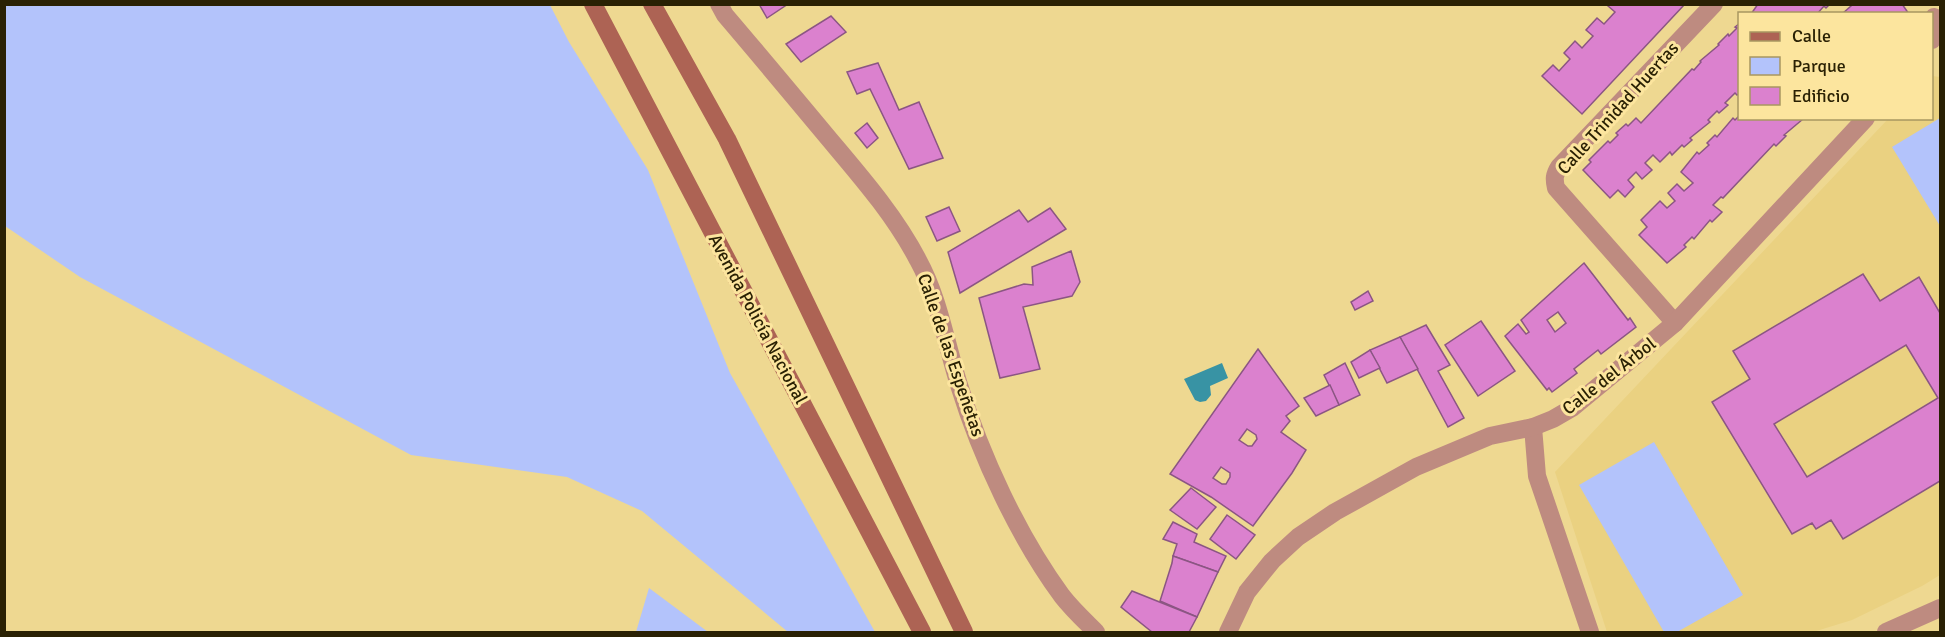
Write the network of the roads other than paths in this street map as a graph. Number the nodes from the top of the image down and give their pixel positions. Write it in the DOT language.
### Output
graph roads {
  1 [pos="593,4"];
  2 [pos="652,4"];
  3 [pos="719,4"];
  4 [pos="1714,4"];
  5 [pos="1864,120"];
  6 [pos="1675,323"];
  7 [pos="1533,427"];
  8 [pos="1941,608"];
  9 [pos="922,633"];
  10 [pos="964,633"];
  11 [pos="1096,633"];
  12 [pos="1228,633"];
  13 [pos="1590,633"];
  14 [pos="1886,633"];
  1 -- 9 [label="street, Avenida Policía Nacional"];
  2 -- 10 [label="street"];
  3 -- 11 [label="street, Calle de las Espeñetas"];
  4 -- 6 [label="street, Calle Trinidad Huertas"];
  5 -- 6 [label="street, Calle del Árbol"];
  6 -- 7 [label="street, Calle del Árbol"];
  7 -- 12 [label="street, Calle del Árbol"];
  7 -- 13 [label="street"];
  8 -- 14 [label="street"];
}
